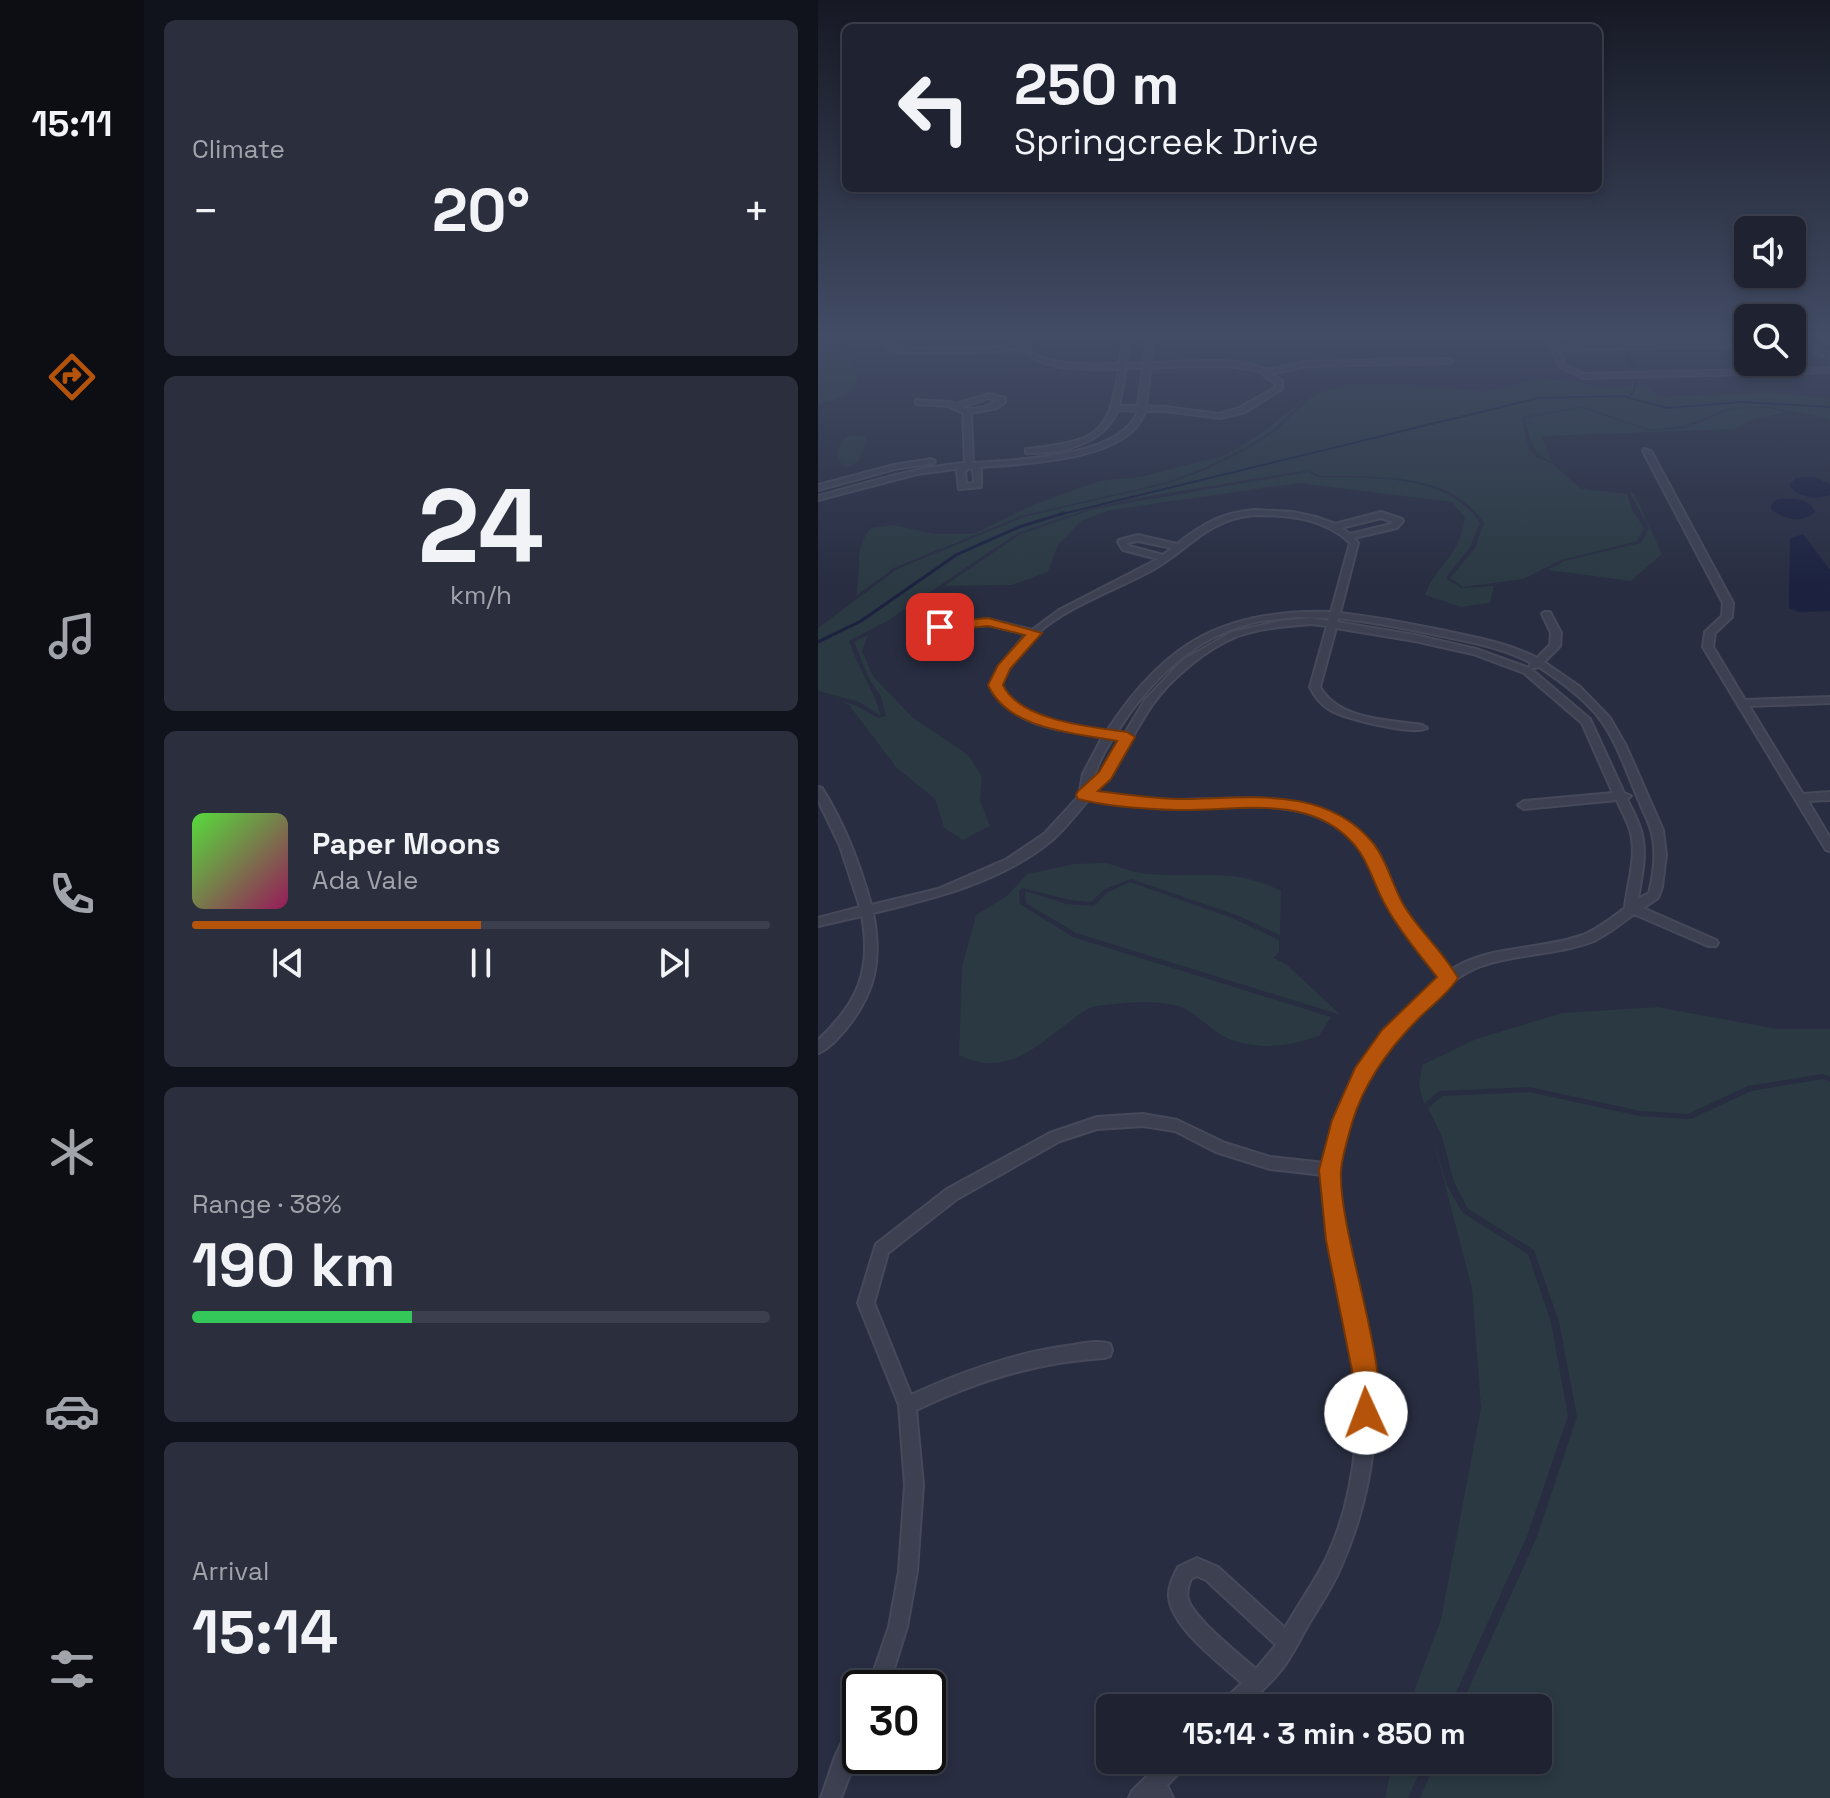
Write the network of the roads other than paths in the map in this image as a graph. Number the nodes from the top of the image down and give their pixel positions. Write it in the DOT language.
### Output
graph roads {
  1 [pos="967,420"];
  2 [pos="1110,420"];
  3 [pos="1139,420"];
  4 [pos="1647,451"];
  5 [pos="969,460"];
  6 [pos="818,488"];
  7 [pos="818,498"];
  8 [pos="1338,526"];
  9 [pos="1350,537"];
  10 [pos="1180,547"];
  11 [pos="1166,558"];
  12 [pos="1547,614"];
  13 [pos="1335,619"];
  14 [pos="940,627"];
  15 [pos="1034,633"];
  16 [pos="1173,656"];
  17 [pos="1186,662"];
  18 [pos="1539,663"];
  19 [pos="1527,671"];
  20 [pos="1830,700"];
  21 [pos="1743,703"];
  22 [pos="1422,728"];
  23 [pos="1110,734"];
  24 [pos="1127,737"];
  25 [pos="818,793"];
  26 [pos="1084,795"];
  27 [pos="1640,795"];
  28 [pos="1620,796"];
  29 [pos="1830,796"];
  30 [pos="1800,798"];
  31 [pos="1524,805"];
  32 [pos="824,812"];
  33 [pos="1830,847"];
  34 [pos="1631,908"];
  35 [pos="868,912"];
  36 [pos="818,922"];
  37 [pos="818,929"];
  38 [pos="1712,943"];
  39 [pos="1448,978"];
  40 [pos="818,1048"];
  41 [pos="1330,1170"];
  42 [pos="1104,1350"];
  43 [pos="907,1405"];
  44 [pos="1287,1642"];
  45 [pos="884,1670"];
  46 [pos="1256,1682"];
  47 [pos="1244,1694"];
  48 [pos="842,1766"];
  49 [pos="1160,1790"];
  50 [pos="831,1798"];
  51 [pos="1139,1798"];
  1 -- 5 [label="street"];
  2 -- 5 [label="street"];
  3 -- 5 [label="street"];
  4 -- 21 [label="street"];
  5 -- 6 [label="street"];
  5 -- 7 [label="street"];
  8 -- 9 [label="street"];
  8 -- 9 [label="street"];
  8 -- 10 [label="street"];
  9 -- 13 [label="street"];
  10 -- 11 [label="street"];
  10 -- 11 [label="street"];
  11 -- 15 [label="street"];
  12 -- 18 [label="street"];
  13 -- 16 [label="street"];
  13 -- 17 [label="street"];
  13 -- 18 [label="street"];
  13 -- 19 [label="street"];
  13 -- 22 [label="street"];
  14 -- 15 [label="street"];
  15 -- 23 [label="street"];
  16 -- 17 [label="street"];
  16 -- 23 [label="street"];
  17 -- 24 [label="street"];
  18 -- 19 [label="street"];
  18 -- 27 [label="street"];
  19 -- 28 [label="street"];
  20 -- 21 [label="street"];
  21 -- 30 [label="street"];
  23 -- 24 [label="street"];
  23 -- 26 [label="street"];
  24 -- 26 [label="street"];
  25 -- 32 [label="street"];
  26 -- 35 [label="street"];
  26 -- 39 [label="street"];
  27 -- 28 [label="street"];
  27 -- 34 [label="street"];
  28 -- 31 [label="street"];
  28 -- 34 [label="street"];
  29 -- 30 [label="street"];
  30 -- 33 [label="street"];
  32 -- 35 [label="street"];
  34 -- 38 [label="street"];
  34 -- 39 [label="street"];
  35 -- 36 [label="street"];
  35 -- 37 [label="street"];
  35 -- 40 [label="street"];
  39 -- 41 [label="street"];
  41 -- 43 [label="street"];
  41 -- 44 [label="street"];
  42 -- 43 [label="street"];
  43 -- 45 [label="street"];
  44 -- 46 [label="street"];
  44 -- 46 [label="street"];
  46 -- 47 [label="street"];
  48 -- 50 [label="street"];
  49 -- 51 [label="street"];
}
